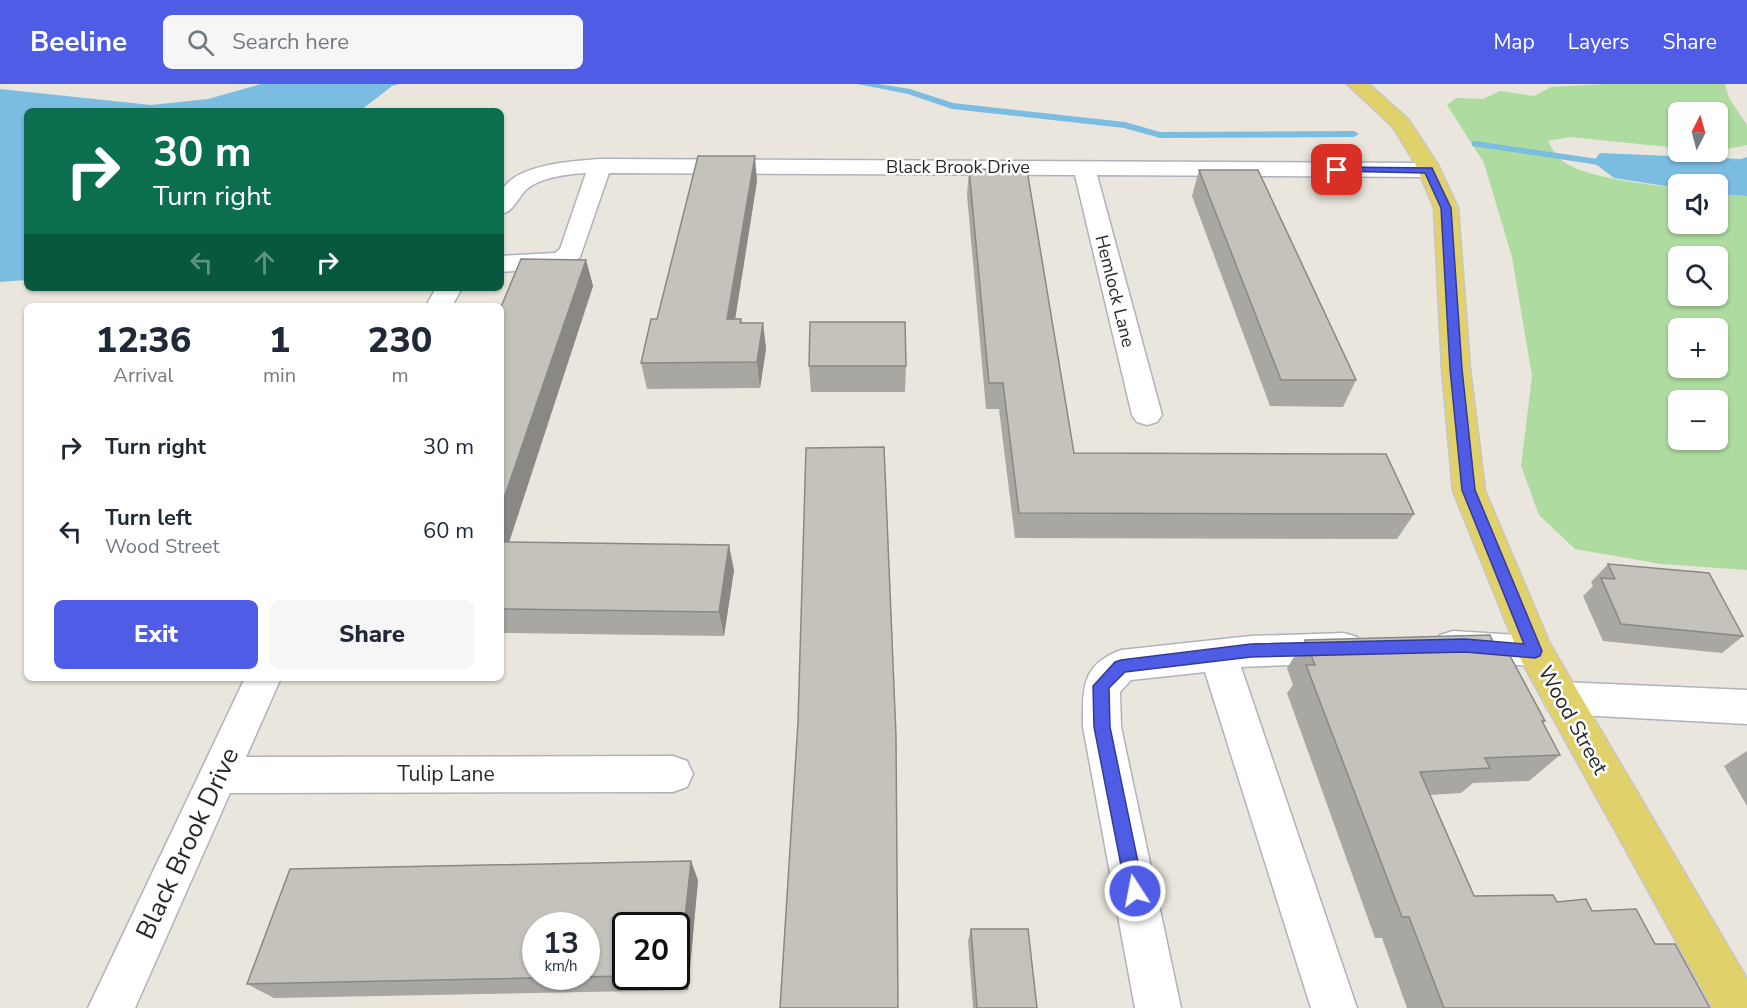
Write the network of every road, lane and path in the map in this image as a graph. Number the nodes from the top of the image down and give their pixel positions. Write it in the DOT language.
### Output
graph roads {
  1 [pos="1357,84"];
  2 [pos="600,166"];
  3 [pos="1083,167"];
  4 [pos="1429,170"];
  5 [pos="504,203"];
  6 [pos="504,264"];
  7 [pos="1147,416"];
  8 [pos="1423,647"];
  9 [pos="1377,648"];
  10 [pos="1535,651"];
  11 [pos="1218,654"];
  12 [pos="262,681"];
  13 [pos="1561,698"];
  14 [pos="1747,707"];
  15 [pos="673,774"];
  16 [pos="218,775"];
  17 [pos="111,1008"];
  18 [pos="1158,1008"];
  19 [pos="1334,1008"];
  20 [pos="1738,1008"];
  1 -- 4 [label="main road, Wood Street"];
  2 -- 3 [label="street, Black Brook Drive"];
  2 -- 5 [label="street, Black Brook Drive"];
  2 -- 6 [label="street"];
  3 -- 4 [label="street, Black Brook Drive"];
  3 -- 7 [label="street, Hemlock Lane"];
  4 -- 10 [label="main road, Wood Street"];
  8 -- 10 [label="street"];
  9 -- 11 [label="street"];
  10 -- 13 [label="main road, Wood Street"];
  11 -- 18 [label="street"];
  11 -- 19 [label="street"];
  12 -- 16 [label="street, Black Brook Drive"];
  13 -- 14 [label="street"];
  13 -- 20 [label="main road, Wood Street"];
  15 -- 16 [label="street, Tulip Lane"];
  16 -- 17 [label="street, Black Brook Drive"];
}
